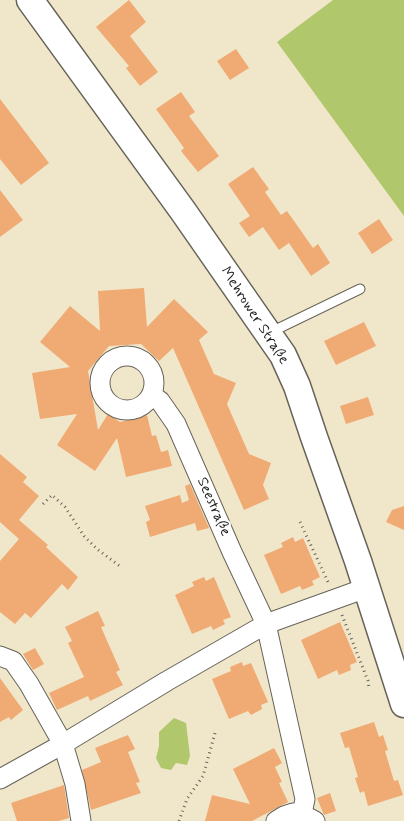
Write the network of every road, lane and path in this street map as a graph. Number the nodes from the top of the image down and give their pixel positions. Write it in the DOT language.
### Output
graph roads {
  1 [pos="30,0"];
  2 [pos="360,289"];
  3 [pos="269,333"];
  4 [pos="152,395"];
  5 [pos="43,504"];
  6 [pos="300,522"];
  7 [pos="121,567"];
  8 [pos="366,588"];
  9 [pos="336,598"];
  10 [pos="266,624"];
  11 [pos="0,656"];
  12 [pos="369,690"];
  13 [pos="404,704"];
  14 [pos="215,733"];
  15 [pos="63,744"];
  16 [pos="0,779"];
  17 [pos="309,818"];
  18 [pos="81,821"];
  19 [pos="179,821"];
  20 [pos="276,821"];
  1 -- 3 [label="main road, Mehrower Straße"];
  2 -- 3 [label="lane"];
  3 -- 8 [label="main road, Mehrower Straße"];
  4 -- 10 [label="street, Seestraße"];
  5 -- 7 [label="path"];
  6 -- 9 [label="path"];
  8 -- 9 [label="street"];
  8 -- 13 [label="main road, Mehrower Straße"];
  9 -- 10 [label="street"];
  9 -- 12 [label="path"];
  10 -- 15 [label="street"];
  10 -- 17 [label="street, Seestraße"];
  11 -- 15 [label="street"];
  14 -- 19 [label="path"];
  15 -- 16 [label="street"];
  15 -- 18 [label="street"];
  17 -- 20 [label="street"];
}
